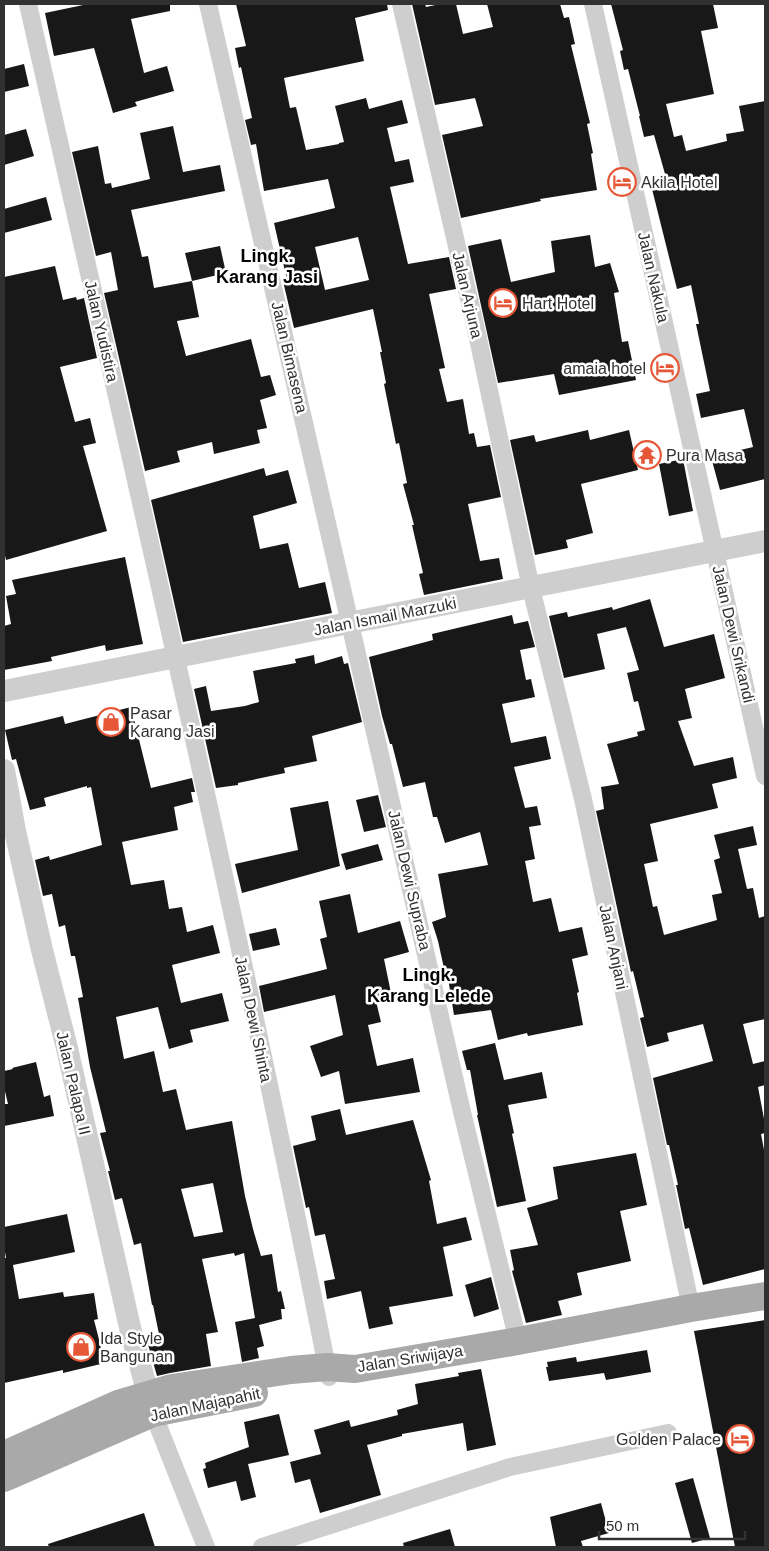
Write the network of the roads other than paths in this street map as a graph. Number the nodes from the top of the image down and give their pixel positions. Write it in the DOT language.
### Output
graph roads {
  1 [pos="28,4"];
  2 [pos="208,4"];
  3 [pos="401,4"];
  4 [pos="593,4"];
  5 [pos="765,541"];
  6 [pos="715,551"];
  7 [pos="531,588"];
  8 [pos="351,623"];
  9 [pos="175,658"];
  10 [pos="4,691"];
  11 [pos="4,770"];
  12 [pos="765,776"];
  13 [pos="765,1296"];
  14 [pos="691,1308"];
  15 [pos="518,1340"];
  16 [pos="355,1369"];
  17 [pos="329,1373"];
  18 [pos="150,1404"];
  19 [pos="668,1433"];
  20 [pos="4,1455"];
  21 [pos="4,1478"];
  22 [pos="206,1547"];
  23 [pos="262,1547"];
  1 -- 9 [label="street, Jalan Yudistira"];
  2 -- 8 [label="street, Jalan Bimasena"];
  3 -- 7 [label="street, Jalan Arjuna"];
  4 -- 6 [label="street, Jalan Nakula"];
  5 -- 6 [label="street, Jalan Ismail Marzuki"];
  6 -- 7 [label="street, Jalan Ismail Marzuki"];
  6 -- 12 [label="street, Jalan Dewi Srikandi"];
  7 -- 8 [label="street, Jalan Ismail Marzuki"];
  7 -- 14 [label="street, Jalan Anjani"];
  8 -- 9 [label="street, Jalan Ismail Marzuki"];
  8 -- 15 [label="street, Jalan Dewi Supraba"];
  9 -- 10 [label="street, Jalan Ismail Marzuki"];
  9 -- 17 [label="street, Jalan Dewi Shinta"];
  11 -- 18 [label="street, Jalan Palapa II"];
  13 -- 14 [label="main road, Jalan Sriwijaya"];
  14 -- 15 [label="main road, Jalan Sriwijaya"];
  15 -- 16 [label="main road, Jalan Sriwijaya"];
  16 -- 17 [label="main road, Jalan Majapahit"];
  17 -- 18 [label="main road, Jalan Majapahit"];
  18 -- 20 [label="main road"];
  18 -- 21 [label="main road, Jalan Majapahit"];
  18 -- 22 [label="street"];
  19 -- 23 [label="street"];
}
